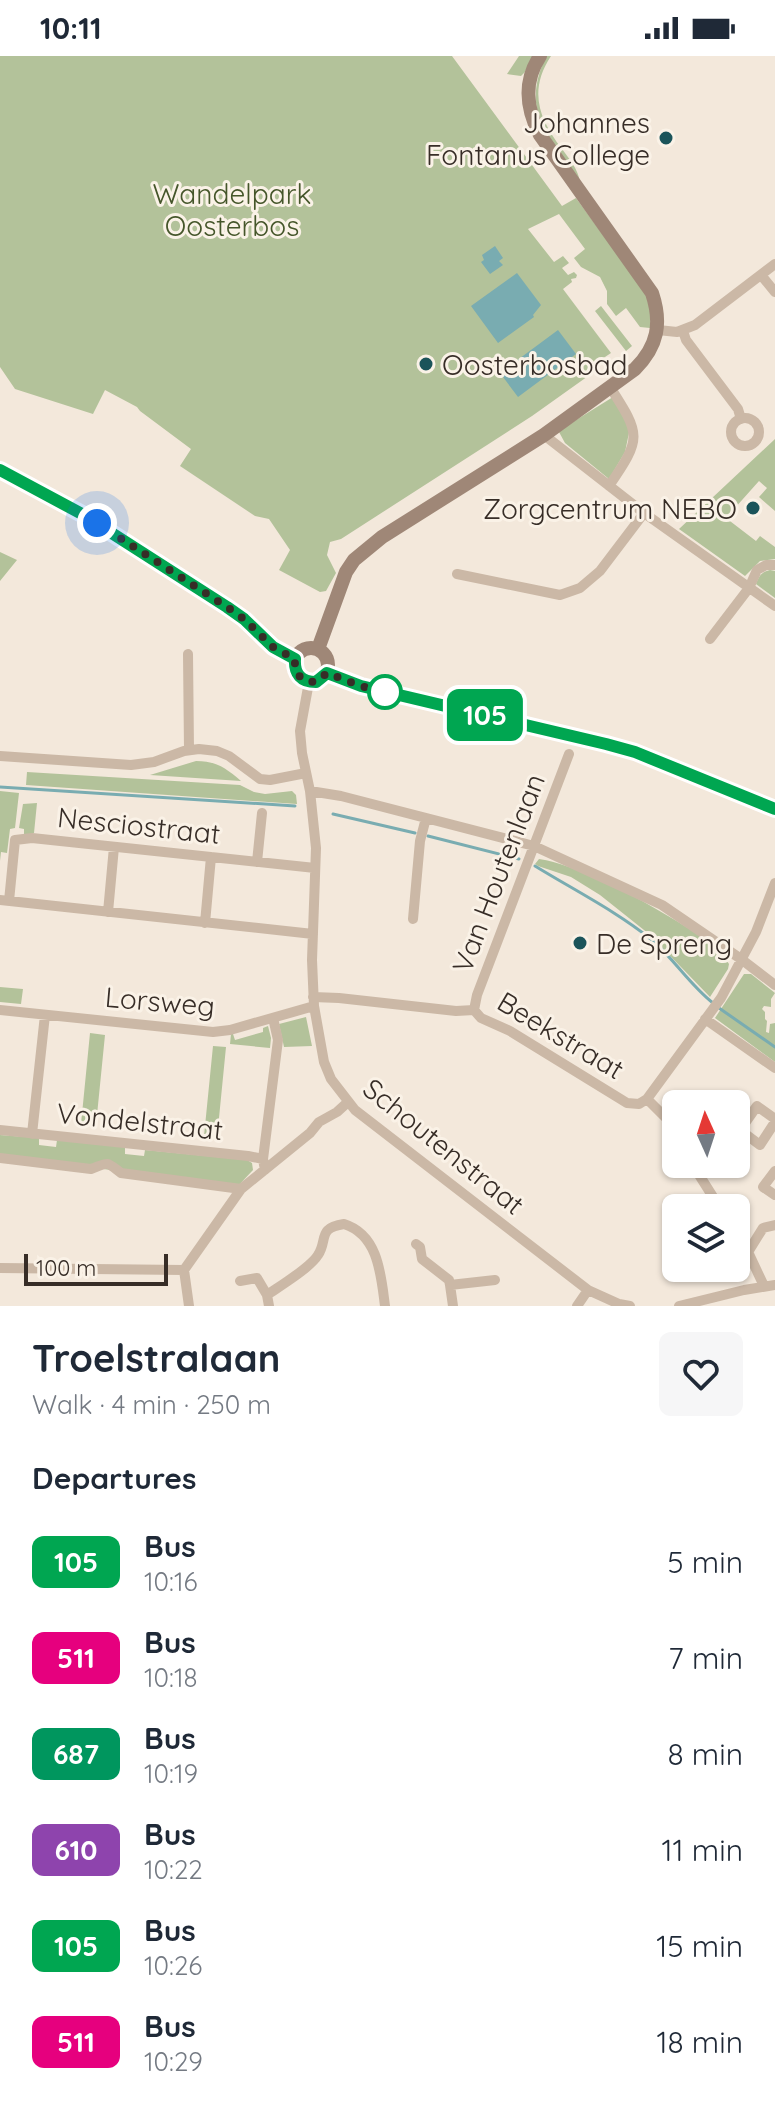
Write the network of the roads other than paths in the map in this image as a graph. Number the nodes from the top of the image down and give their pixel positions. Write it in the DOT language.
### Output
graph roads {
  1 [pos="540,56"];
  2 [pos="775,264"];
  3 [pos="761,275"];
  4 [pos="775,292"];
  5 [pos="658,330"];
  6 [pos="683,331"];
  7 [pos="610,387"];
  8 [pos="741,419"];
  9 [pos="544,435"];
  10 [pos="0,470"];
  11 [pos="609,486"];
  12 [pos="644,513"];
  13 [pos="775,565"];
  14 [pos="457,574"];
  15 [pos="749,588"];
  16 [pos="775,606"];
  17 [pos="710,639"];
  18 [pos="318,649"];
  19 [pos="188,654"];
  20 [pos="295,659"];
  21 [pos="327,673"];
  22 [pos="309,682"];
  23 [pos="189,750"];
  24 [pos="569,754"];
  25 [pos="0,756"];
  26 [pos="306,773"];
  27 [pos="310,791"];
  28 [pos="775,809"];
  29 [pos="262,813"];
  30 [pos="426,818"];
  31 [pos="534,846"];
  32 [pos="114,847"];
  33 [pos="211,857"];
  34 [pos="257,862"];
  35 [pos="315,868"];
  36 [pos="775,883"];
  37 [pos="4,900"];
  38 [pos="108,912"];
  39 [pos="413,919"];
  40 [pos="205,923"];
  41 [pos="313,934"];
  42 [pos="741,959"];
  43 [pos="775,985"];
  44 [pos="314,1002"];
  45 [pos="0,1010"];
  46 [pos="474,1010"];
  47 [pos="45,1015"];
  48 [pos="273,1018"];
  49 [pos="706,1018"];
  50 [pos="775,1068"];
  51 [pos="647,1099"];
  52 [pos="348,1102"];
  53 [pos="662,1114"];
  54 [pos="750,1116"];
  55 [pos="775,1120"];
  56 [pos="0,1130"];
  57 [pos="32,1134"];
  58 [pos="750,1139"];
  59 [pos="0,1158"];
  60 [pos="264,1164"];
  61 [pos="775,1171"];
  62 [pos="241,1189"];
  63 [pos="775,1195"];
  64 [pos="775,1225"];
  65 [pos="416,1244"];
  66 [pos="750,1249"];
  67 [pos="750,1255"];
  68 [pos="0,1268"];
  69 [pos="184,1270"];
  70 [pos="495,1280"];
  71 [pos="240,1281"];
  72 [pos="450,1285"];
  73 [pos="770,1285"];
  74 [pos="588,1290"];
  75 [pos="268,1300"];
  76 [pos="189,1306"];
  77 [pos="385,1306"];
  78 [pos="453,1306"];
  79 [pos="577,1306"];
  80 [pos="630,1306"];
  81 [pos="679,1306"];
  1 -- 5 [label="main road"];
  2 -- 3 [label="street"];
  3 -- 4 [label="street"];
  3 -- 6 [label="street"];
  5 -- 6 [label="street"];
  5 -- 7 [label="main road"];
  6 -- 8 [label="street"];
  7 -- 9 [label="main road"];
  7 -- 11 [label="street"];
  9 -- 11 [label="street"];
  9 -- 18 [label="main road"];
  10 -- 20 [label="main road"];
  11 -- 12 [label="street"];
  12 -- 14 [label="street"];
  12 -- 15 [label="street"];
  13 -- 15 [label="street"];
  15 -- 16 [label="street"];
  15 -- 17 [label="street"];
  18 -- 20 [label="main road"];
  18 -- 21 [label="main road"];
  19 -- 23 [label="street"];
  20 -- 22 [label="main road"];
  21 -- 22 [label="main road"];
  21 -- 28 [label="main road"];
  22 -- 26 [label="street, Schoutenstraat"];
  23 -- 25 [label="street"];
  23 -- 26 [label="street"];
  24 -- 31 [label="street, Van Houtenlaan"];
  26 -- 27 [label="street, Schoutenstraat"];
  27 -- 30 [label="street"];
  27 -- 35 [label="street, Schoutenstraat"];
  29 -- 34 [label="street, Nesciostraat"];
  30 -- 31 [label="street"];
  30 -- 39 [label="street"];
  31 -- 42 [label="street"];
  31 -- 46 [label="street, Van Houtenlaan"];
  32 -- 33 [label="street, Nesciostraat"];
  32 -- 37 [label="street, Nesciostraat"];
  32 -- 38 [label="street"];
  33 -- 34 [label="street, Nesciostraat"];
  33 -- 40 [label="street"];
  34 -- 35 [label="street, Nesciostraat"];
  35 -- 41 [label="street, Schoutenstraat"];
  36 -- 42 [label="street"];
  37 -- 38 [label="street"];
  38 -- 40 [label="street"];
  40 -- 41 [label="street"];
  41 -- 44 [label="street, Schoutenstraat"];
  42 -- 43 [label="street"];
  42 -- 49 [label="street"];
  44 -- 46 [label="street, Beekstraat"];
  44 -- 48 [label="street, Lorsweg"];
  44 -- 52 [label="street, Schoutenstraat"];
  45 -- 47 [label="street, Lorsweg"];
  46 -- 51 [label="street, Beekstraat"];
  47 -- 48 [label="street, Lorsweg"];
  47 -- 57 [label="street"];
  48 -- 60 [label="street"];
  49 -- 50 [label="street"];
  49 -- 51 [label="street"];
  51 -- 53 [label="street, Beekstraat"];
  52 -- 60 [label="street"];
  52 -- 74 [label="street, Schoutenstraat"];
  54 -- 55 [label="street"];
  55 -- 58 [label="street"];
  56 -- 57 [label="street, Vondelstraat"];
  57 -- 60 [label="street, Vondelstraat"];
  59 -- 62 [label="street, Vondelstraat"];
  60 -- 62 [label="street"];
  61 -- 63 [label="street"];
  62 -- 69 [label="street"];
  64 -- 66 [label="street"];
  65 -- 72 [label="street"];
  67 -- 73 [label="street"];
  68 -- 69 [label="street"];
  69 -- 76 [label="street"];
  70 -- 72 [label="street"];
  71 -- 75 [label="street"];
  72 -- 78 [label="street"];
  73 -- 81 [label="street"];
  74 -- 79 [label="street"];
  74 -- 80 [label="street, Schoutenstraat"];
  75 -- 77 [label="street"];
}
